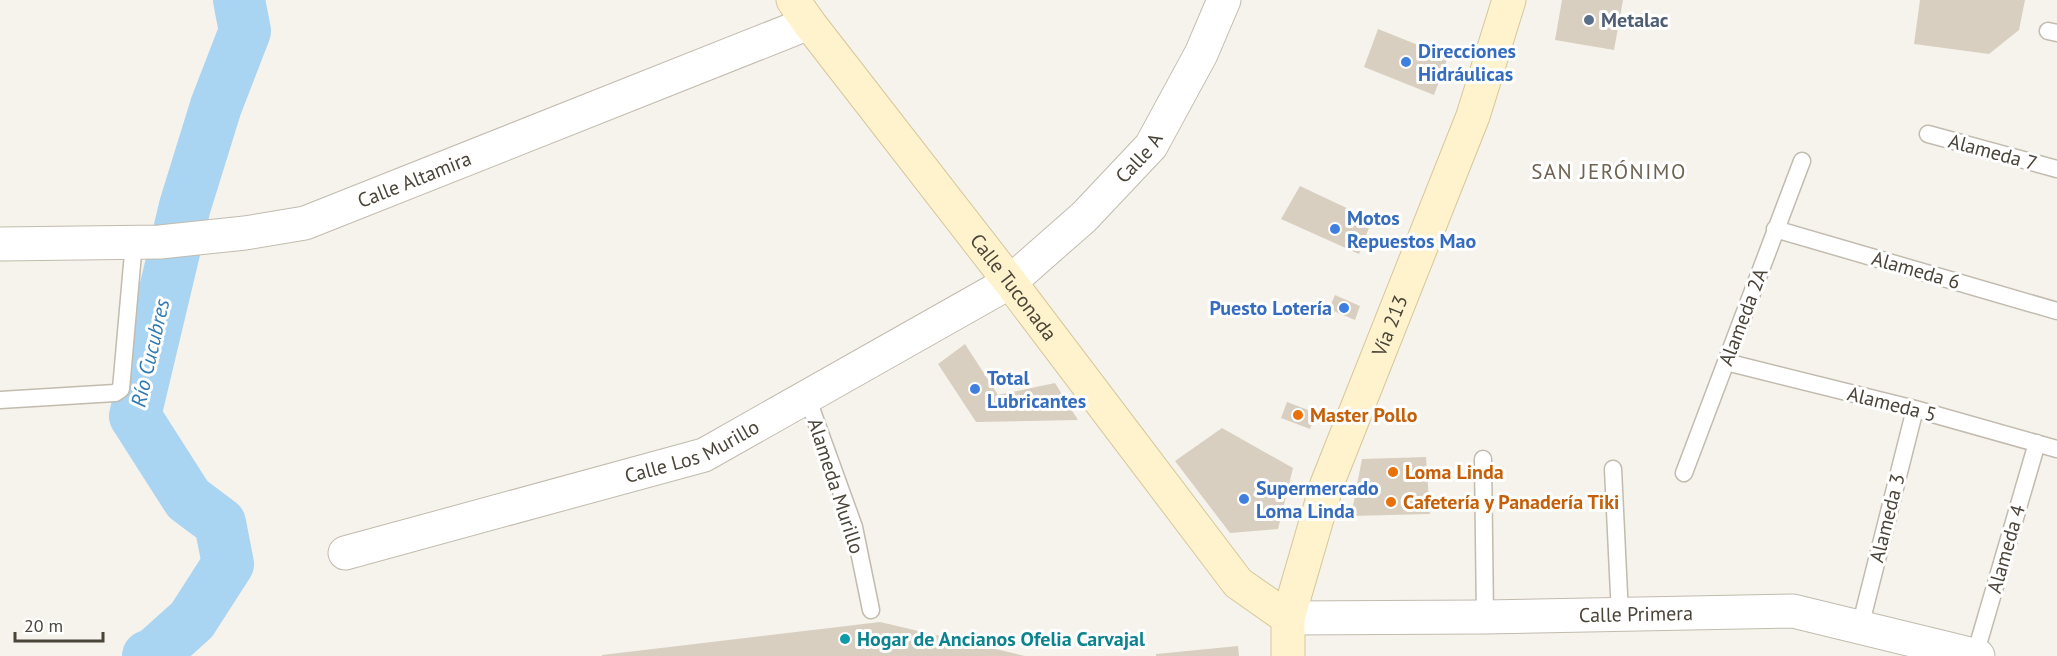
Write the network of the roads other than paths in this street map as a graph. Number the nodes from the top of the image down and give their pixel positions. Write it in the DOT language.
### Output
graph roads {
  1 [pos="1224,0"];
  2 [pos="1509,0"];
  3 [pos="801,12"];
  4 [pos="1928,134"];
  5 [pos="1802,161"];
  6 [pos="2057,169"];
  7 [pos="1775,229"];
  8 [pos="147,242"];
  9 [pos="0,243"];
  10 [pos="1010,282"];
  11 [pos="2057,311"];
  12 [pos="1726,362"];
  13 [pos="807,397"];
  14 [pos="0,400"];
  15 [pos="1915,409"];
  16 [pos="2037,443"];
  17 [pos="2057,449"];
  18 [pos="1483,459"];
  19 [pos="1613,469"];
  20 [pos="1684,473"];
  21 [pos="345,553"];
  22 [pos="871,610"];
  23 [pos="1620,615"];
  24 [pos="1485,617"];
  25 [pos="1288,618"];
  26 [pos="1860,627"];
  27 [pos="1288,656"];
  28 [pos="1976,656"];
  1 -- 10 [label="street, Calle A"];
  2 -- 25 [label="street, Vía 213"];
  3 -- 8 [label="street, Calle Altamira"];
  3 -- 10 [label="street, Calle Tuconada"];
  4 -- 6 [label="lane, Alameda 7"];
  5 -- 7 [label="lane, Alameda 2A"];
  7 -- 11 [label="lane, Alameda 6"];
  7 -- 12 [label="lane, Alameda 2A"];
  8 -- 9 [label="street, Calle Altamira"];
  8 -- 14 [label="lane"];
  10 -- 13 [label="street, Calle Los Murillo"];
  10 -- 25 [label="street, Calle Tuconada"];
  12 -- 15 [label="lane, Alameda 5"];
  12 -- 20 [label="lane, Alameda 2A"];
  13 -- 21 [label="street, Calle Los Murillo"];
  13 -- 22 [label="lane, Alameda Murillo"];
  15 -- 16 [label="lane, Alameda 5"];
  15 -- 26 [label="lane, Alameda 3"];
  16 -- 17 [label="lane, Alameda 5"];
  16 -- 28 [label="lane, Alameda 4"];
  18 -- 24 [label="lane"];
  19 -- 23 [label="lane"];
  23 -- 24 [label="street, Calle Primera"];
  23 -- 26 [label="street, Calle Primera"];
  24 -- 25 [label="street, Calle Primera"];
  25 -- 27 [label="street, Vía 213"];
  26 -- 28 [label="street, Calle Primera"];
}
